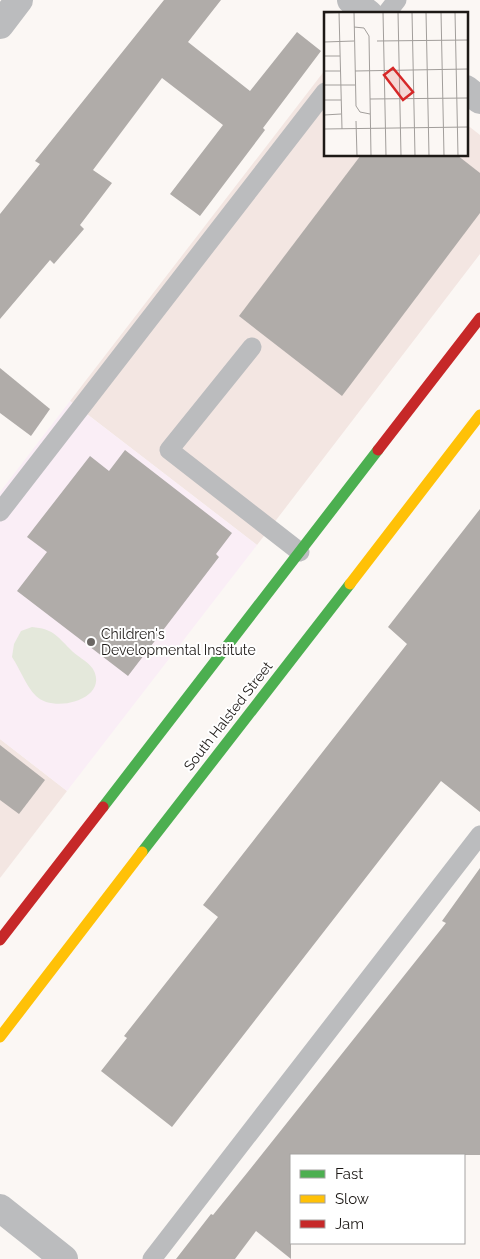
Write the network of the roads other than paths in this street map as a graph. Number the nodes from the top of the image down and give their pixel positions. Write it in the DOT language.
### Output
graph roads {
  1 [pos="19,0"];
  2 [pos="351,0"];
  3 [pos="397,0"];
  4 [pos="366,12"];
  5 [pos="388,12"];
  6 [pos="0,25"];
  7 [pos="468,91"];
  8 [pos="324,93"];
  9 [pos="480,100"];
  10 [pos="480,318"];
  11 [pos="252,347"];
  12 [pos="480,414"];
  13 [pos="0,512"];
  14 [pos="300,552"];
  15 [pos="480,835"];
  16 [pos="0,940"];
  17 [pos="0,1037"];
  18 [pos="0,1208"];
  19 [pos="64,1259"];
  20 [pos="152,1259"];
  1 -- 6 [label="street"];
  2 -- 4 [label="street"];
  3 -- 5 [label="lane"];
  7 -- 9 [label="street"];
  8 -- 13 [label="lane"];
  10 -- 14 [label="main road"];
  11 -- 14 [label="lane"];
  12 -- 17 [label="main road, South Halsted Street"];
  14 -- 16 [label="main road"];
  15 -- 20 [label="lane"];
  18 -- 19 [label="street"];
}
